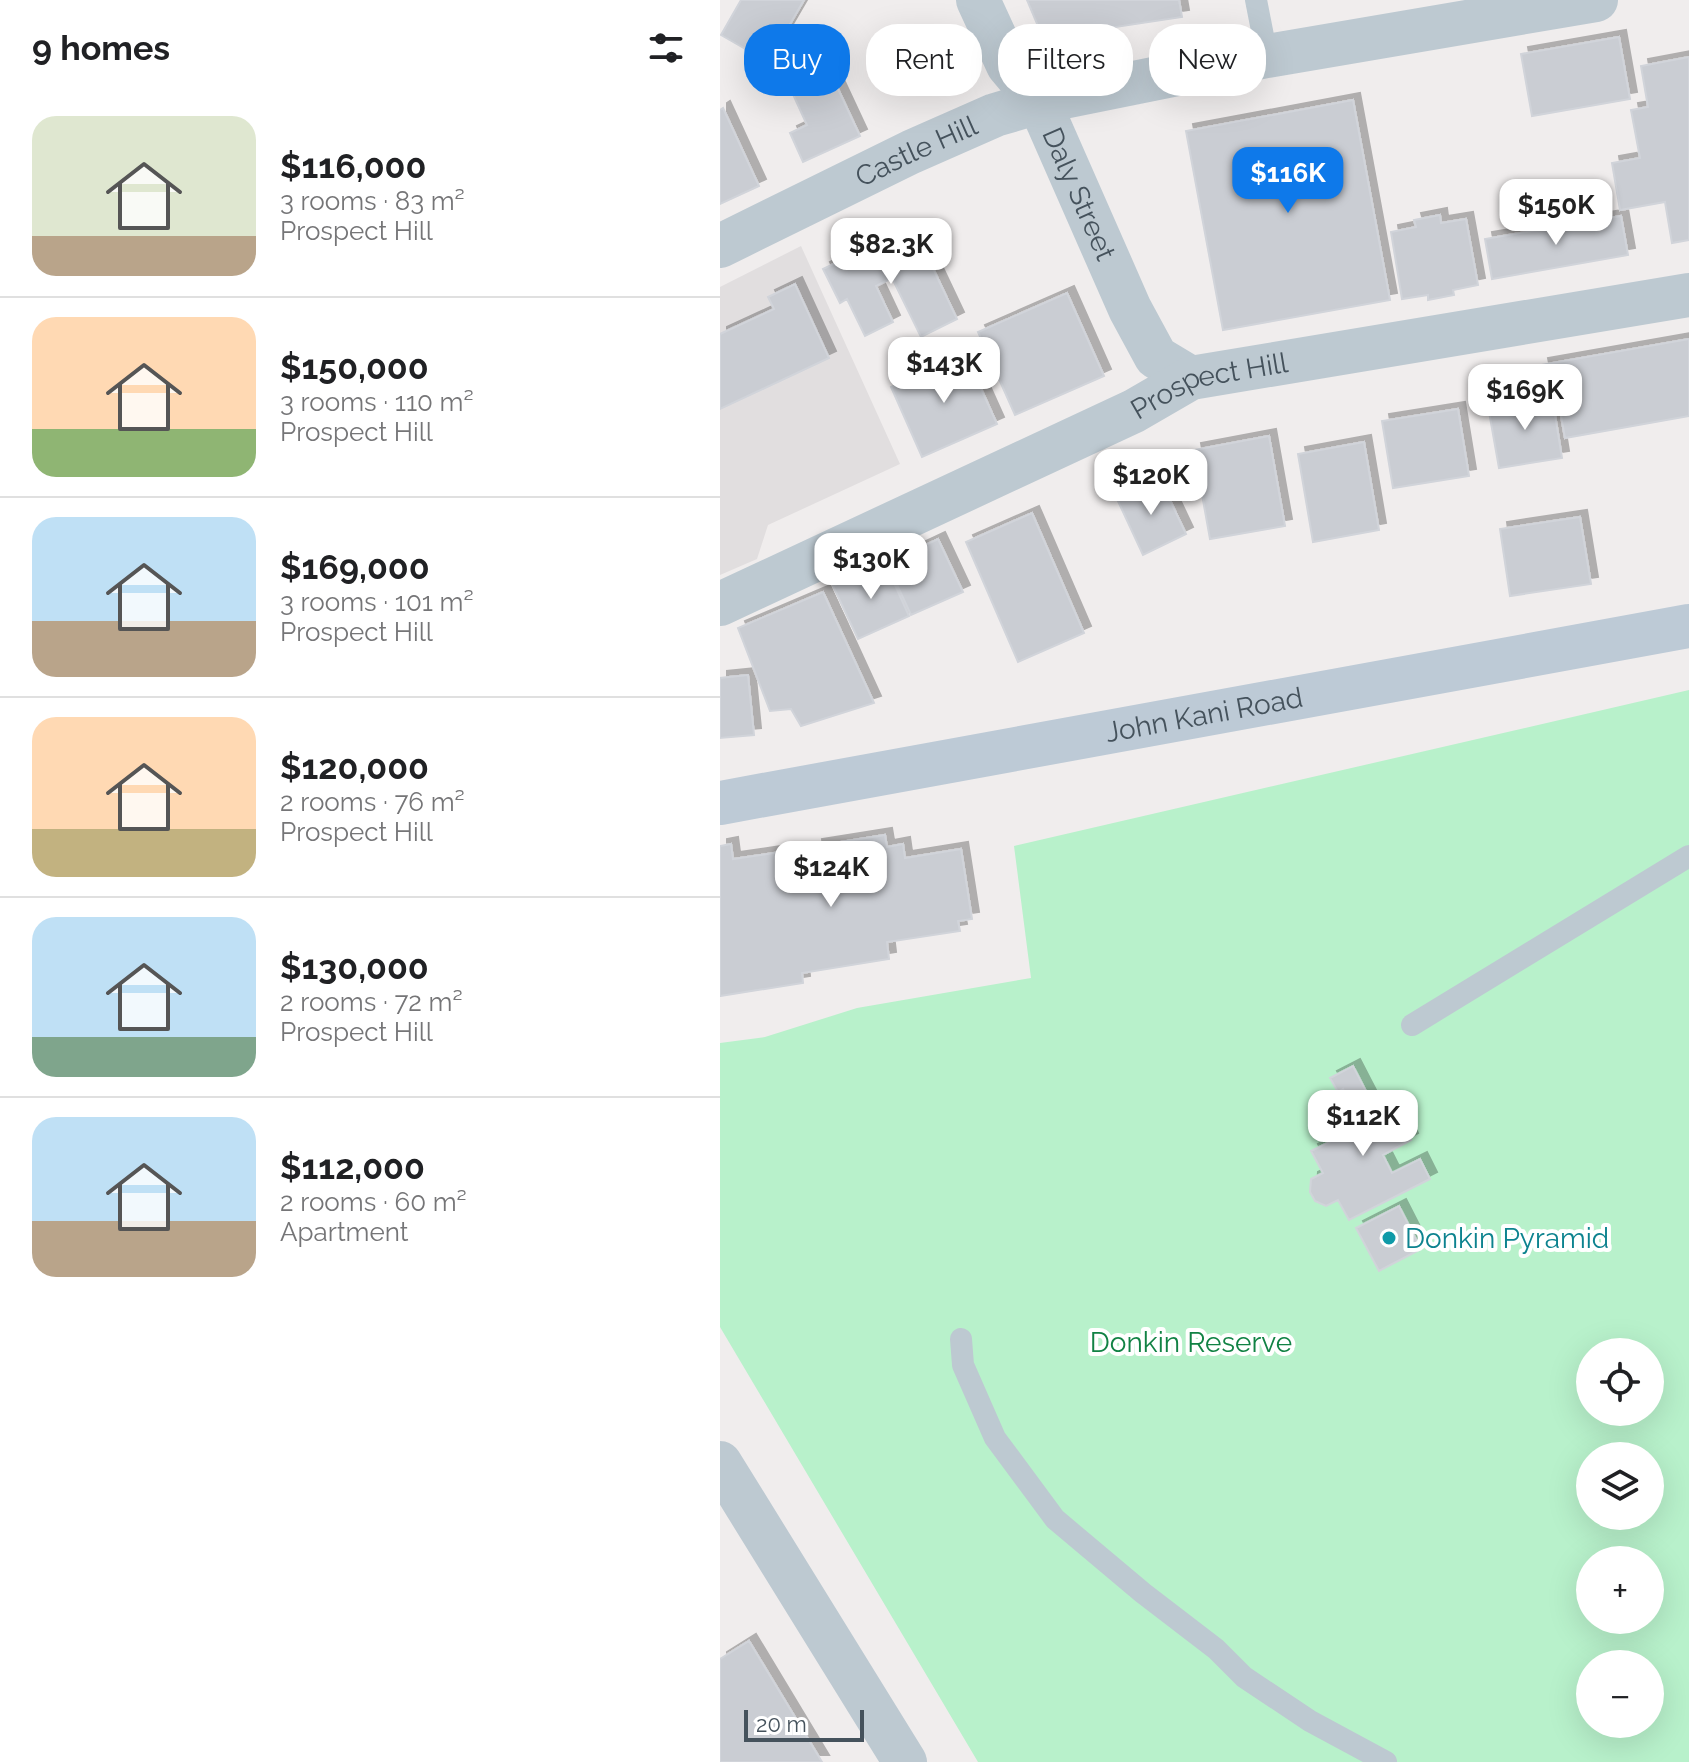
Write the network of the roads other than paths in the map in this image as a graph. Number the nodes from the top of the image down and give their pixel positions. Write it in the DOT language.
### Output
graph roads {
  1 [pos="978,0"];
  2 [pos="1256,0"];
  3 [pos="1596,0"];
  4 [pos="1544,4"];
  5 [pos="1267,56"];
  6 [pos="1039,102"];
  7 [pos="720,246"];
  8 [pos="1689,295"];
  9 [pos="1191,378"];
  10 [pos="720,604"];
  11 [pos="1689,626"];
  12 [pos="720,803"];
  13 [pos="1689,856"];
  14 [pos="1412,1025"];
  15 [pos="961,1339"];
  16 [pos="720,1463"];
  17 [pos="905,1762"];
  18 [pos="1386,1762"];
  1 -- 6 [label="street, Daly Street"];
  2 -- 5 [label="lane"];
  3 -- 4 [label="street, Castle Hill"];
  4 -- 5 [label="street, Castle Hill"];
  5 -- 6 [label="street, Castle Hill"];
  6 -- 7 [label="street, Castle Hill"];
  6 -- 9 [label="street, Daly Street"];
  8 -- 9 [label="street, Prospect Hill"];
  9 -- 10 [label="street, Prospect Hill"];
  11 -- 12 [label="street, John Kani Road"];
  13 -- 14 [label="lane"];
  15 -- 18 [label="lane"];
  16 -- 17 [label="street"];
}
